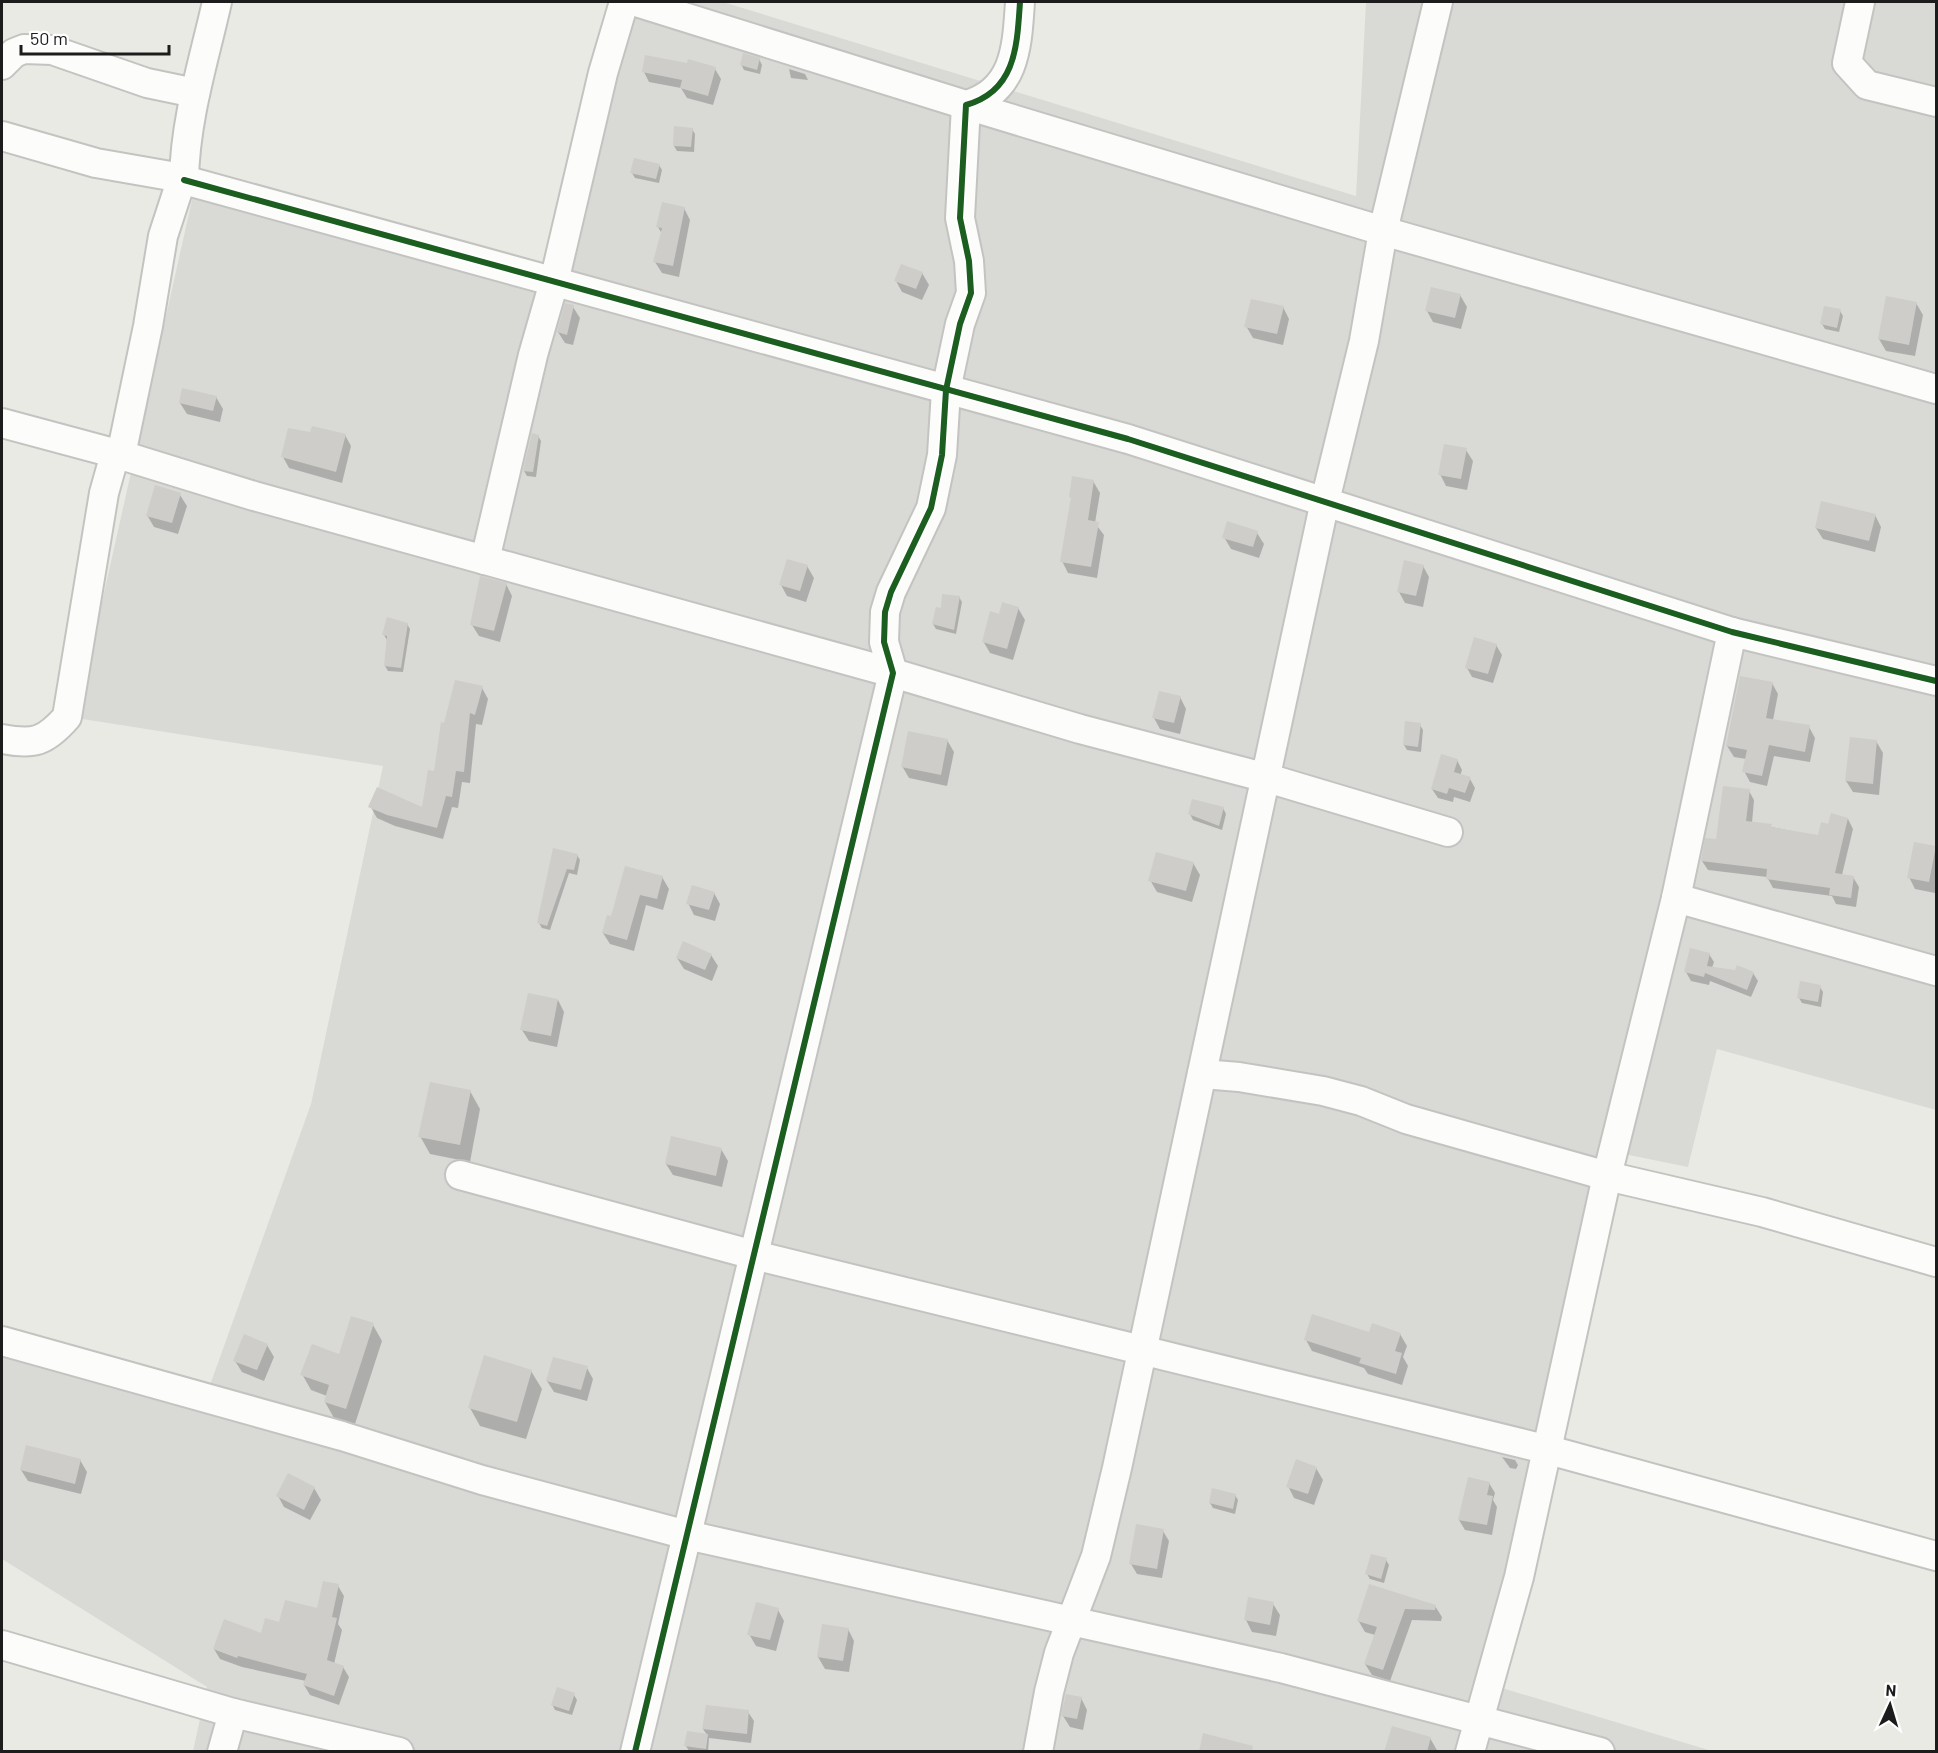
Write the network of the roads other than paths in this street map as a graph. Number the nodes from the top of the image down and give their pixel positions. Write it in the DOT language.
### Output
graph roads {
  1 [pos="217,2"];
  2 [pos="624,2"];
  3 [pos="636,2"];
  4 [pos="1020,2"];
  5 [pos="1438,2"];
  6 [pos="1860,2"];
  7 [pos="2,65"];
  8 [pos="195,93"];
  9 [pos="1936,102"];
  10 [pos="966,105"];
  11 [pos="2,136"];
  12 [pos="183,179"];
  13 [pos="1383,231"];
  14 [pos="554,282"];
  15 [pos="946,390"];
  16 [pos="1936,390"];
  17 [pos="2,423"];
  18 [pos="118,454"];
  19 [pos="1325,501"];
  20 [pos="484,560"];
  21 [pos="1732,632"];
  22 [pos="893,673"];
  23 [pos="1936,681"];
  24 [pos="2,739"];
  25 [pos="1267,778"];
  26 [pos="1448,832"];
  27 [pos="1676,898"];
  28 [pos="1936,971"];
  29 [pos="1202,1074"];
  30 [pos="460,1175"];
  31 [pos="1607,1176"];
  32 [pos="754,1256"];
  33 [pos="1936,1262"];
  34 [pos="2,1341"];
  35 [pos="1143,1349"];
  36 [pos="1545,1449"];
  37 [pos="687,1535"];
  38 [pos="1936,1556"];
  39 [pos="1070,1620"];
  40 [pos="2,1645"];
  41 [pos="232,1713"];
  42 [pos="1478,1719"];
  43 [pos="222,1752"];
  44 [pos="399,1752"];
  45 [pos="634,1752"];
  46 [pos="1038,1752"];
  47 [pos="1470,1752"];
  48 [pos="1600,1752"];
  1 -- 8 [label="street"];
  2 -- 14 [label="street"];
  3 -- 10 [label="street"];
  4 -- 10 [label="street"];
  5 -- 13 [label="street"];
  6 -- 9 [label="street"];
  7 -- 8 [label="street"];
  8 -- 12 [label="street"];
  10 -- 13 [label="street"];
  10 -- 15 [label="street"];
  11 -- 12 [label="street"];
  12 -- 14 [label="street"];
  12 -- 18 [label="street"];
  13 -- 16 [label="street"];
  13 -- 19 [label="street"];
  14 -- 15 [label="street"];
  14 -- 20 [label="street"];
  15 -- 19 [label="street"];
  15 -- 22 [label="street"];
  17 -- 18 [label="street"];
  18 -- 20 [label="street"];
  18 -- 24 [label="street"];
  19 -- 21 [label="street"];
  19 -- 25 [label="street"];
  20 -- 22 [label="street"];
  21 -- 23 [label="street"];
  21 -- 27 [label="street"];
  22 -- 25 [label="street"];
  22 -- 32 [label="street"];
  25 -- 26 [label="street"];
  25 -- 29 [label="street"];
  27 -- 28 [label="street"];
  27 -- 31 [label="street"];
  29 -- 31 [label="street"];
  29 -- 35 [label="street"];
  30 -- 32 [label="street"];
  31 -- 33 [label="street"];
  31 -- 36 [label="street"];
  32 -- 35 [label="street"];
  32 -- 37 [label="street"];
  34 -- 37 [label="street"];
  35 -- 36 [label="street"];
  35 -- 39 [label="street"];
  36 -- 38 [label="street"];
  36 -- 42 [label="street"];
  37 -- 39 [label="street"];
  37 -- 45 [label="street"];
  39 -- 42 [label="street"];
  39 -- 46 [label="street"];
  40 -- 41 [label="street"];
  41 -- 43 [label="street"];
  41 -- 44 [label="street"];
  42 -- 47 [label="street"];
  42 -- 48 [label="street"];
}
